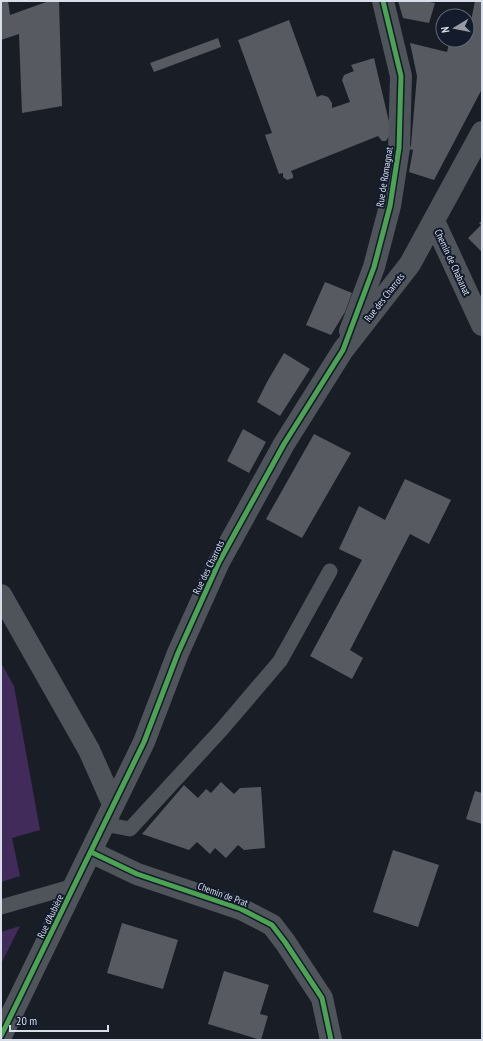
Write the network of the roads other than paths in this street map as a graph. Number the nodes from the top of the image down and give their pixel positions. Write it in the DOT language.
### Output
graph roads {
  1 [pos="383,1"];
  2 [pos="482,132"];
  3 [pos="434,221"];
  4 [pos="482,325"];
  5 [pos="343,350"];
  6 [pos="330,571"];
  7 [pos="1,595"];
  8 [pos="113,804"];
  9 [pos="104,824"];
  10 [pos="91,852"];
  11 [pos="74,886"];
  12 [pos="1,907"];
  13 [pos="1,1036"];
  14 [pos="331,1040"];
  1 -- 5 [label="street, Rue de Romagnat"];
  2 -- 3 [label="street, Rue des Charrots"];
  3 -- 4 [label="street, Chemin de Chabanat"];
  3 -- 5 [label="street, Rue des Charrots"];
  5 -- 8 [label="street, Rue des Charrots"];
  6 -- 9 [label="lane"];
  7 -- 8 [label="street"];
  8 -- 9 [label="street, Rue d'Aubière"];
  9 -- 10 [label="street, Rue d'Aubière"];
  10 -- 11 [label="street, Rue d'Aubière"];
  10 -- 14 [label="street, Chemin de Prat"];
  11 -- 12 [label="lane"];
  11 -- 13 [label="street, Rue d'Aubière"];
}
